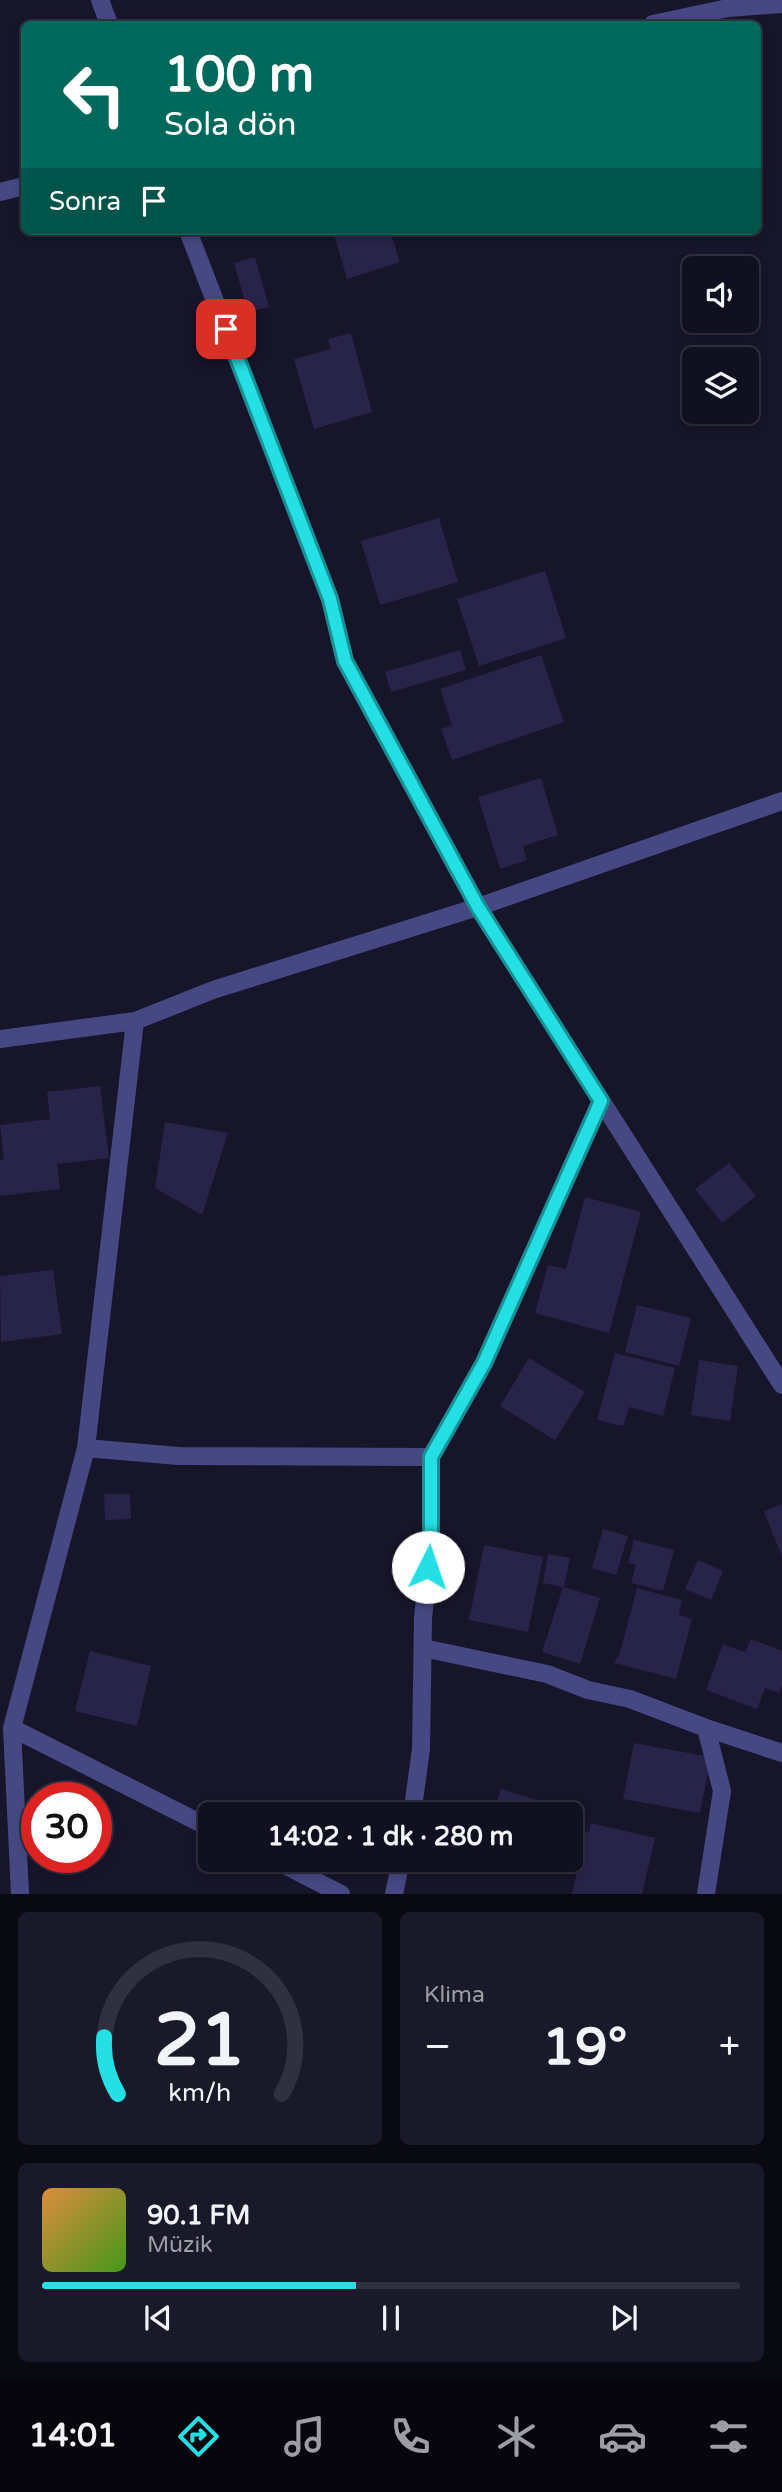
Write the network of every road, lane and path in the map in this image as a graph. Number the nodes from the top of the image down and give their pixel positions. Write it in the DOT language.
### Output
graph roads {
  1 [pos="100,0"];
  2 [pos="782,4"];
  3 [pos="108,21"];
  4 [pos="667,21"];
  5 [pos="21,187"];
  6 [pos="0,192"];
  7 [pos="190,235"];
  8 [pos="782,801"];
  9 [pos="478,907"];
  10 [pos="135,1021"];
  11 [pos="0,1039"];
  12 [pos="601,1101"];
  13 [pos="782,1385"];
  14 [pos="86,1448"];
  15 [pos="431,1457"];
  16 [pos="423,1648"];
  17 [pos="12,1728"];
  18 [pos="706,1728"];
  19 [pos="782,1753"];
  20 [pos="414,1802"];
  21 [pos="198,1822"];
  22 [pos="298,1872"];
  23 [pos="399,1872"];
  24 [pos="20,1894"];
  25 [pos="341,1894"];
  26 [pos="394,1894"];
  27 [pos="706,1894"];
  1 -- 3 [label="street"];
  2 -- 4 [label="street"];
  5 -- 6 [label="street"];
  7 -- 9 [label="street"];
  8 -- 9 [label="street"];
  9 -- 10 [label="street"];
  9 -- 12 [label="street"];
  10 -- 11 [label="street"];
  10 -- 14 [label="street"];
  12 -- 13 [label="street"];
  12 -- 15 [label="street"];
  14 -- 15 [label="street"];
  14 -- 17 [label="street"];
  15 -- 16 [label="street"];
  16 -- 18 [label="street"];
  16 -- 20 [label="street"];
  17 -- 21 [label="street"];
  17 -- 24 [label="street"];
  18 -- 19 [label="street"];
  18 -- 27 [label="street"];
  22 -- 25 [label="street"];
  23 -- 26 [label="street"];
}
